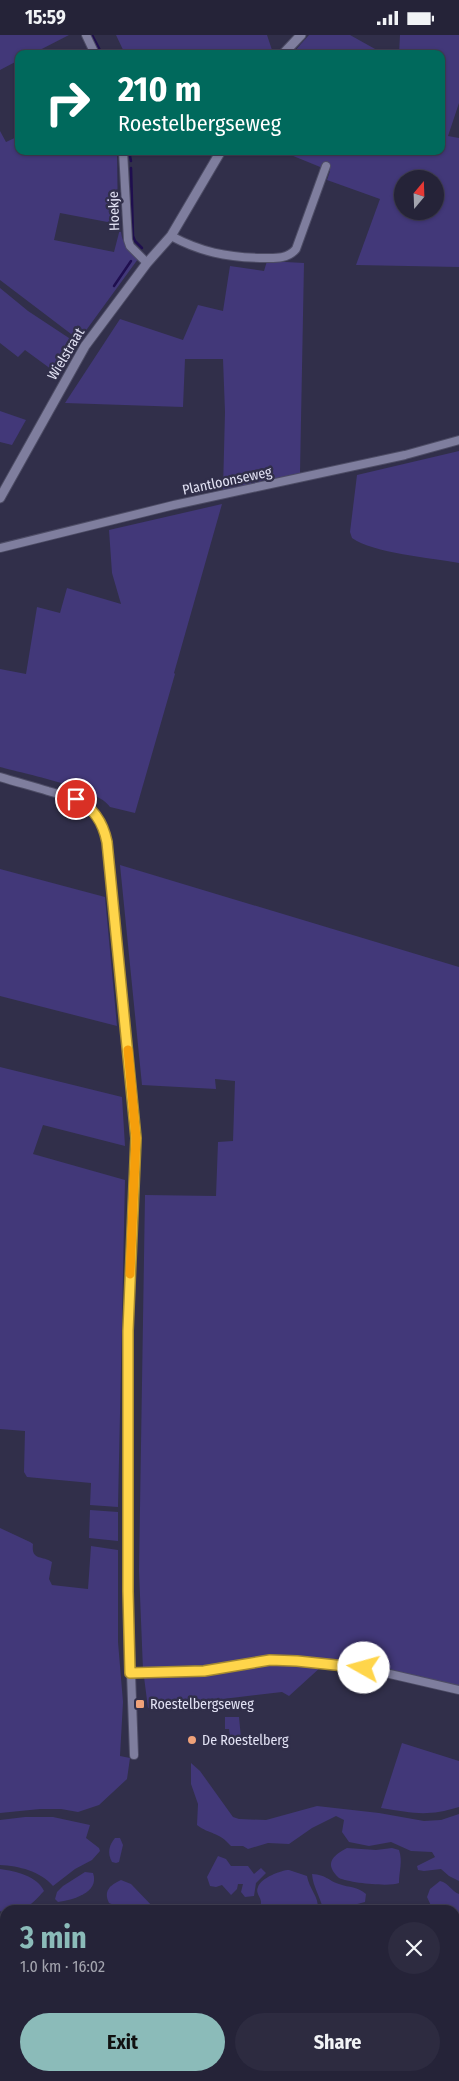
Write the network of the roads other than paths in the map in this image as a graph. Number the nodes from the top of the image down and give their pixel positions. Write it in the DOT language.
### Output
graph roads {
  1 [pos="86,35"];
  2 [pos="301,35"];
  3 [pos="93,50"];
  4 [pos="287,50"];
  5 [pos="123,155"];
  6 [pos="219,155"];
  7 [pos="326,166"];
  8 [pos="171,236"];
  9 [pos="147,263"];
  10 [pos="459,440"];
  11 [pos="0,498"];
  12 [pos="0,549"];
  13 [pos="0,777"];
  14 [pos="130,1673"];
  15 [pos="459,1690"];
  16 [pos="134,1755"];
  1 -- 3 [label="street"];
  2 -- 4 [label="street"];
  5 -- 9 [label="street, Hoekje"];
  6 -- 8 [label="street, Wielstraat"];
  7 -- 8 [label="street"];
  8 -- 9 [label="street, Wielstraat"];
  9 -- 11 [label="street, Wielstraat"];
  10 -- 12 [label="street, Plantloonseweg"];
  13 -- 14 [label="street"];
  14 -- 15 [label="street"];
  14 -- 16 [label="street"];
}
